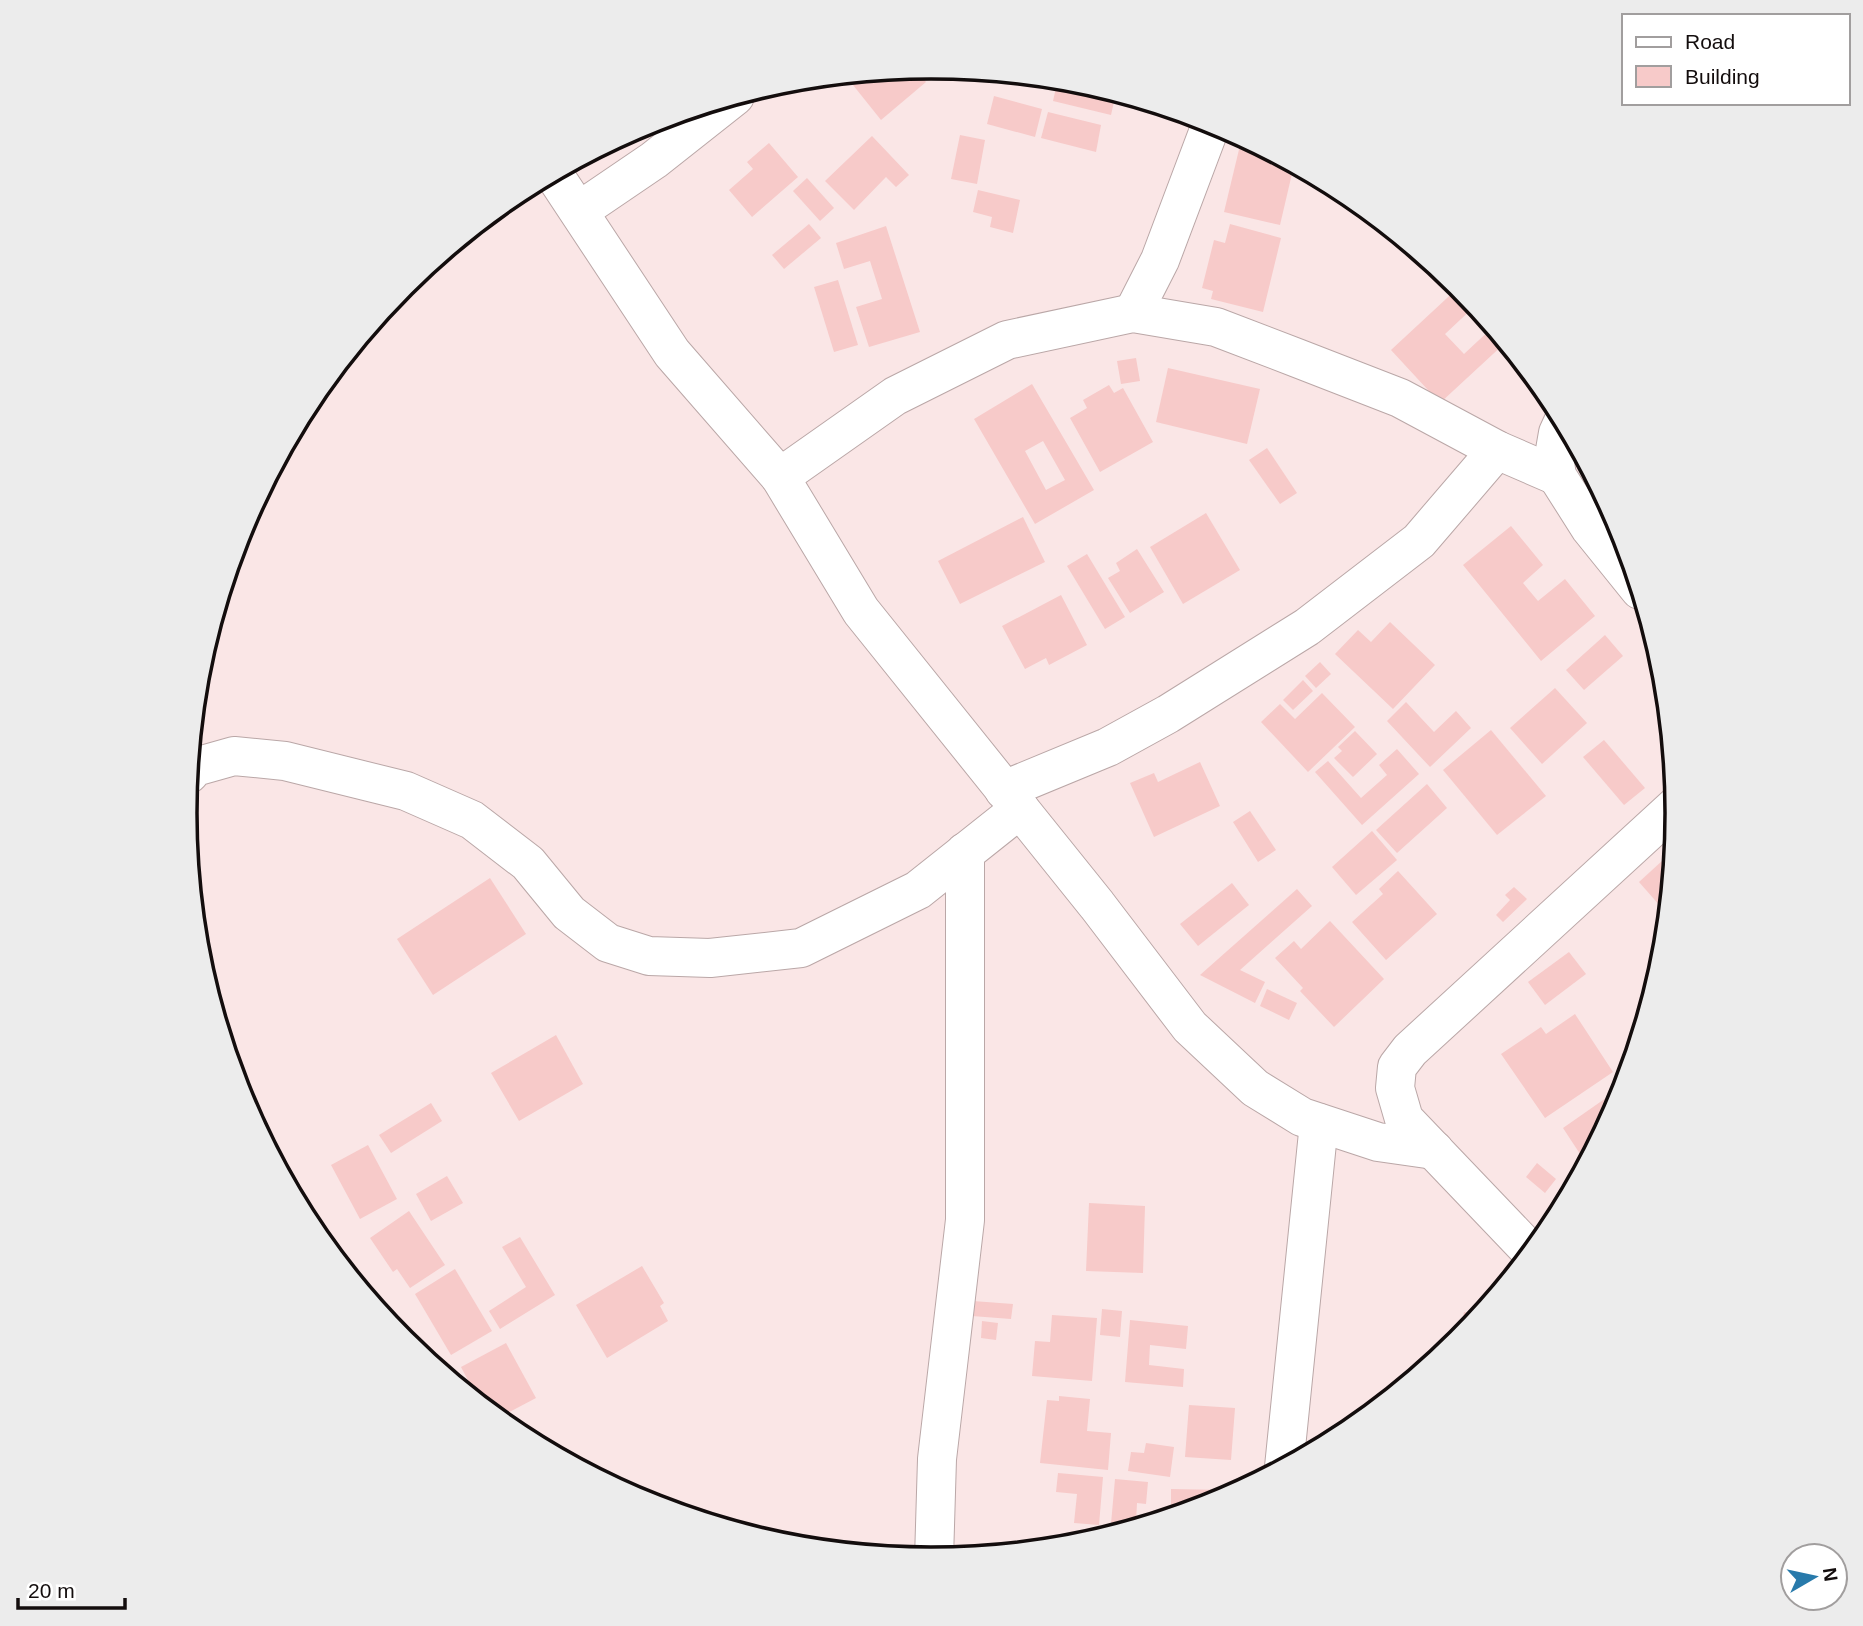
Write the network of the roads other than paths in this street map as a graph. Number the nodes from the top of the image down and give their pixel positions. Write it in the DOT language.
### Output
graph roads {
  1 [pos="716,112"];
  2 [pos="1208,133"];
  3 [pos="558,181"];
  4 [pos="579,211"];
  5 [pos="1133,313"];
  6 [pos="1558,432"];
  7 [pos="1497,450"];
  8 [pos="1557,476"];
  9 [pos="780,477"];
  10 [pos="1625,571"];
  11 [pos="199,766"];
  12 [pos="1012,799"];
  13 [pos="1666,815"];
  14 [pos="965,852"];
  15 [pos="1319,1123"];
  16 [pos="1434,1150"];
  17 [pos="1525,1245"];
  18 [pos="1285,1456"];
  19 [pos="934,1547"];
  1 -- 4 [label="street"];
  2 -- 5 [label="street"];
  3 -- 4 [label="street"];
  4 -- 9 [label="street"];
  5 -- 7 [label="street"];
  5 -- 9 [label="street"];
  6 -- 8 [label="street"];
  7 -- 8 [label="street"];
  7 -- 12 [label="street"];
  8 -- 10 [label="street"];
  9 -- 12 [label="street"];
  11 -- 14 [label="street"];
  12 -- 14 [label="street"];
  12 -- 15 [label="street"];
  13 -- 16 [label="street"];
  14 -- 19 [label="street"];
  15 -- 16 [label="street"];
  15 -- 18 [label="street"];
  16 -- 17 [label="street"];
}
